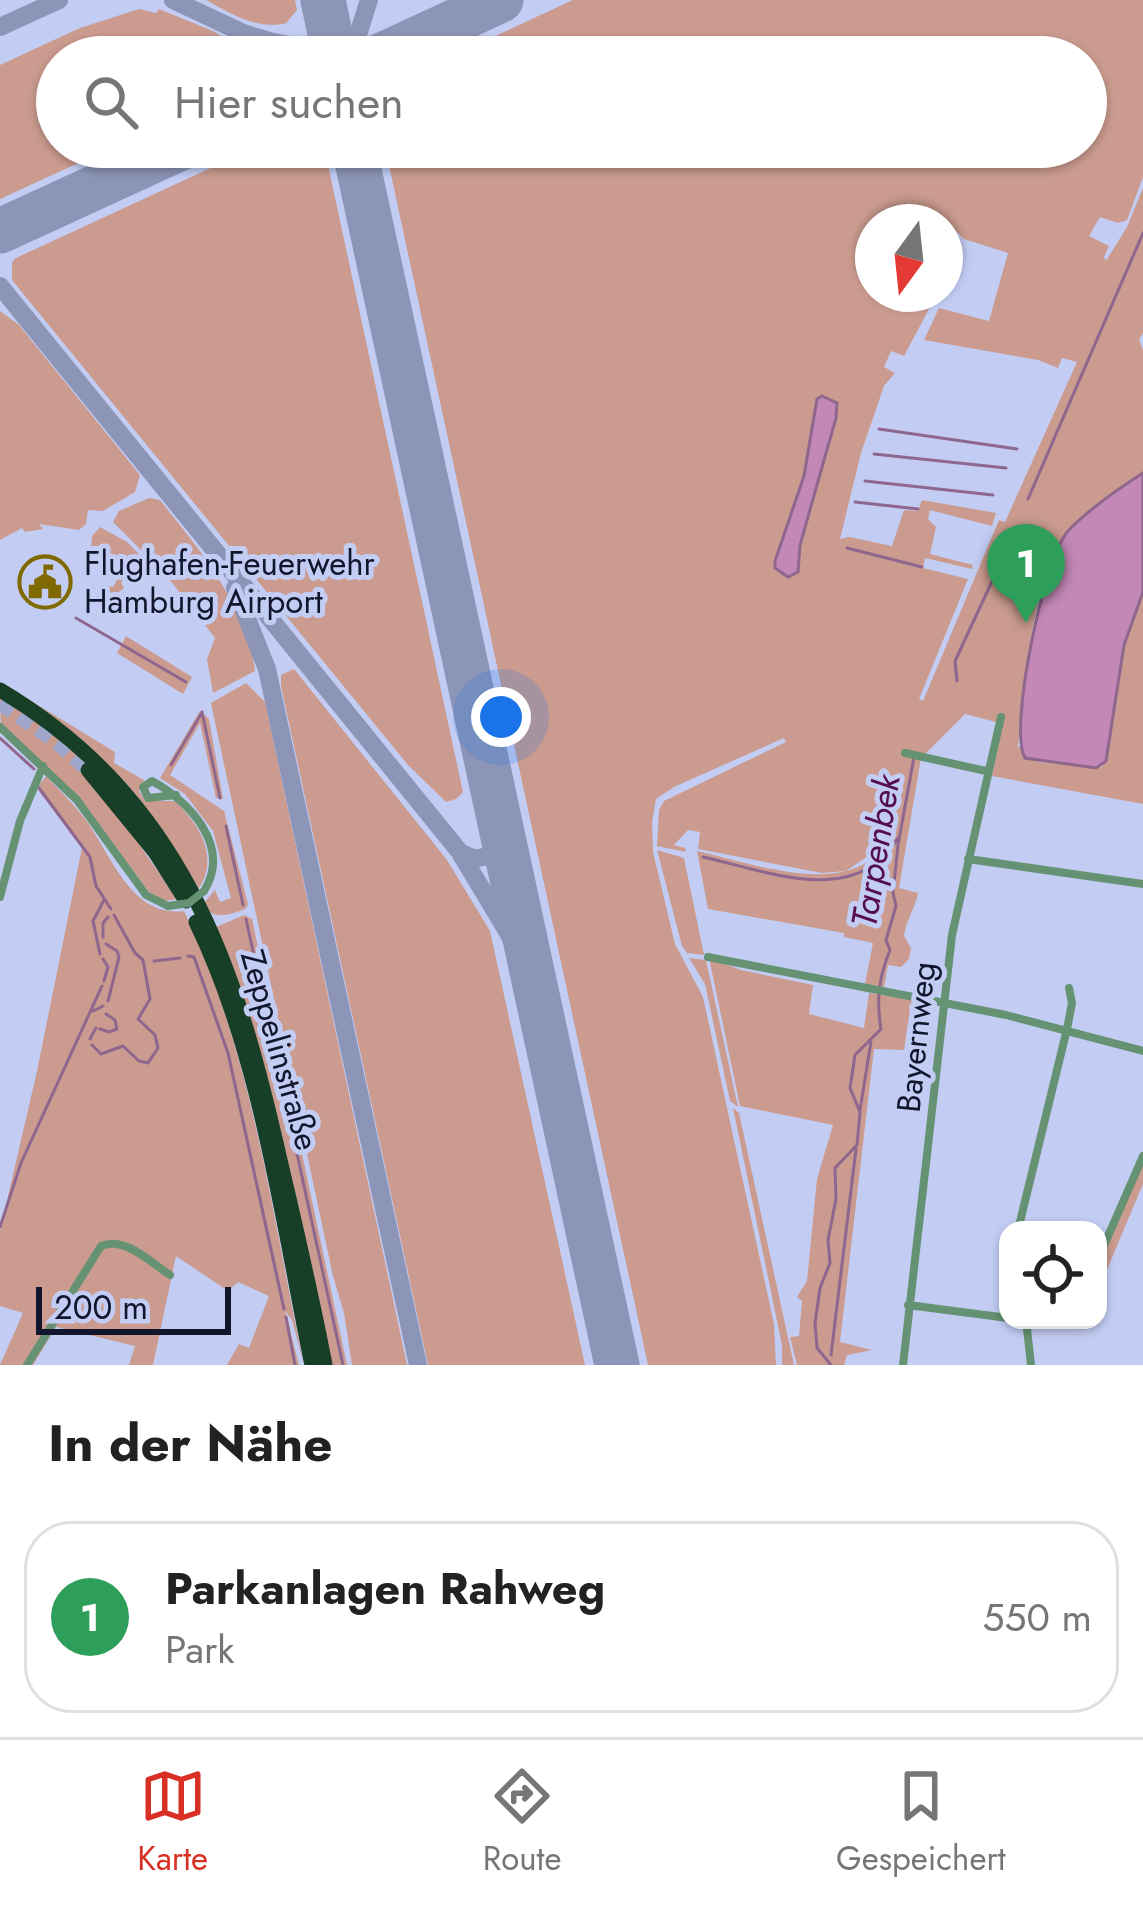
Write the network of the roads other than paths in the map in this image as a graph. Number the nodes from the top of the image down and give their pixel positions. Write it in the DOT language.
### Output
graph roads {
  1 [pos="0,690"];
  2 [pos="1000,717"];
  3 [pos="0,727"];
  4 [pos="911,754"];
  5 [pos="43,766"];
  6 [pos="88,770"];
  7 [pos="986,771"];
  8 [pos="176,795"];
  9 [pos="968,859"];
  10 [pos="1143,884"];
  11 [pos="0,897"];
  12 [pos="708,957"];
  13 [pos="1069,988"];
  14 [pos="946,1004"];
  15 [pos="1067,1029"];
  16 [pos="1143,1051"];
  17 [pos="1143,1156"];
  18 [pos="1020,1221"];
  19 [pos="1107,1238"];
  20 [pos="170,1275"];
  21 [pos="908,1305"];
  22 [pos="999,1317"];
  23 [pos="1027,1329"];
  24 [pos="27,1365"];
  25 [pos="312,1365"];
  26 [pos="325,1365"];
  27 [pos="903,1365"];
  28 [pos="1031,1365"];
  1 -- 26 [label="highway, Zeppelinstraße"];
  2 -- 7 [label="street, Bayernweg"];
  3 -- 5 [label="street"];
  4 -- 7 [label="street"];
  5 -- 8 [label="street, bridge"];
  5 -- 11 [label="street"];
  6 -- 25 [label="highway, Zeppelinstraße"];
  7 -- 9 [label="street, Bayernweg"];
  9 -- 10 [label="street"];
  9 -- 14 [label="street, Bayernweg"];
  12 -- 14 [label="street"];
  13 -- 15 [label="street"];
  14 -- 15 [label="street"];
  14 -- 21 [label="street, Bayernweg"];
  15 -- 16 [label="street"];
  15 -- 18 [label="street"];
  17 -- 19 [label="street"];
  20 -- 24 [label="street"];
  21 -- 22 [label="street"];
  21 -- 27 [label="street, Bayernweg"];
  23 -- 28 [label="street"];
}
